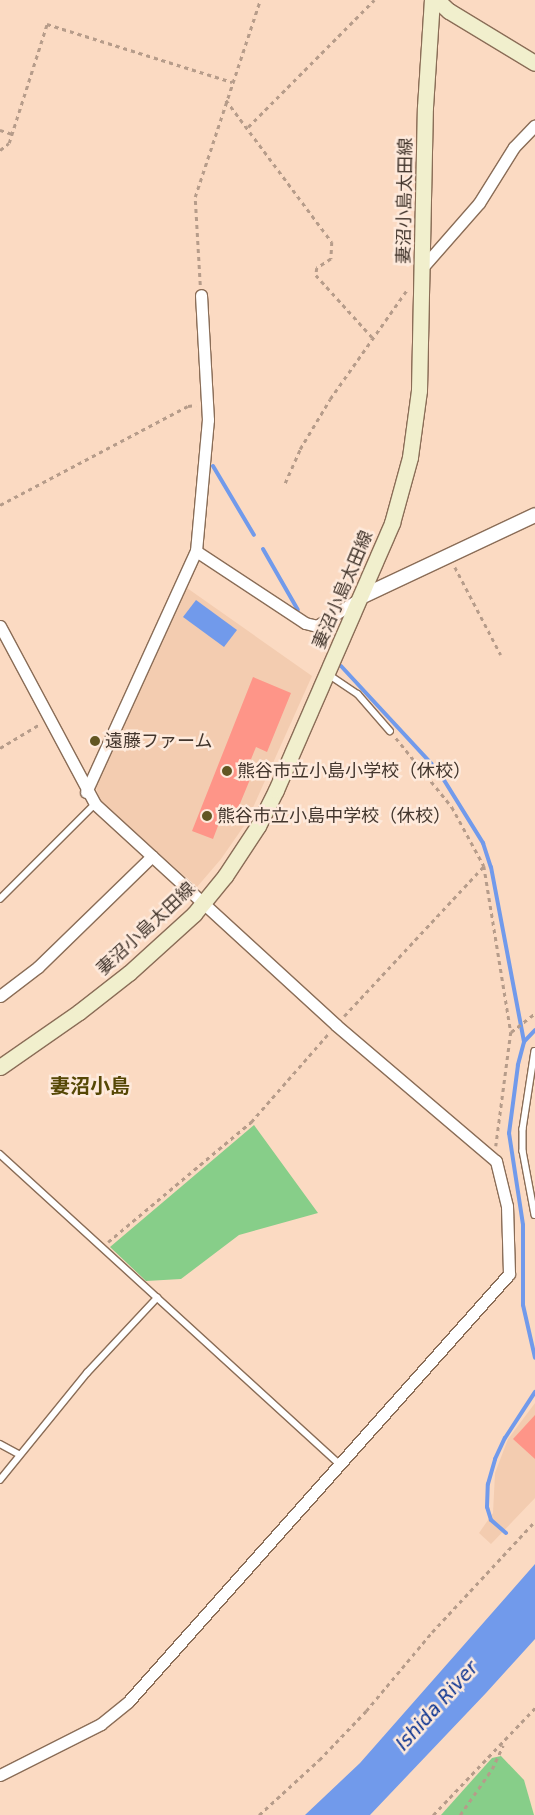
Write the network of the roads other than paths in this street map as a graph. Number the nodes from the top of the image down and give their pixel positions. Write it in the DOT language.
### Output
graph roads {
  1 [pos="432,0"];
  2 [pos="437,0"];
  3 [pos="535,63"];
  4 [pos="535,125"];
  5 [pos="422,268"];
  6 [pos="201,295"];
  7 [pos="535,515"];
  8 [pos="196,551"];
  9 [pos="361,597"];
  10 [pos="0,626"];
  11 [pos="328,674"];
  12 [pos="390,731"];
  13 [pos="86,792"];
  14 [pos="95,804"];
  15 [pos="152,856"];
  16 [pos="0,899"];
  17 [pos="204,903"];
  18 [pos="0,996"];
  19 [pos="535,1051"];
  20 [pos="0,1066"];
  21 [pos="0,1154"];
  22 [pos="535,1214"];
  23 [pos="157,1298"];
  24 [pos="0,1444"];
  25 [pos="19,1454"];
  26 [pos="339,1464"];
  27 [pos="0,1480"];
  28 [pos="0,1776"];
  1 -- 5 [label="main road, 妻沼小島太田線"];
  2 -- 3 [label="main road"];
  4 -- 5 [label="street"];
  5 -- 9 [label="main road, 妻沼小島太田線"];
  6 -- 8 [label="street"];
  7 -- 9 [label="street"];
  8 -- 9 [label="street"];
  8 -- 13 [label="street"];
  9 -- 11 [label="main road, 妻沼小島太田線"];
  10 -- 13 [label="street"];
  11 -- 12 [label="lane"];
  11 -- 17 [label="main road, 妻沼小島太田線"];
  13 -- 14 [label="street"];
  14 -- 15 [label="street"];
  14 -- 16 [label="lane"];
  15 -- 17 [label="street"];
  15 -- 18 [label="street"];
  17 -- 20 [label="main road, 妻沼小島太田線"];
  17 -- 26 [label="street"];
  19 -- 22 [label="lane"];
  21 -- 23 [label="lane"];
  23 -- 25 [label="lane"];
  23 -- 26 [label="lane"];
  24 -- 25 [label="lane"];
  25 -- 27 [label="lane"];
  26 -- 28 [label="street"];
}
